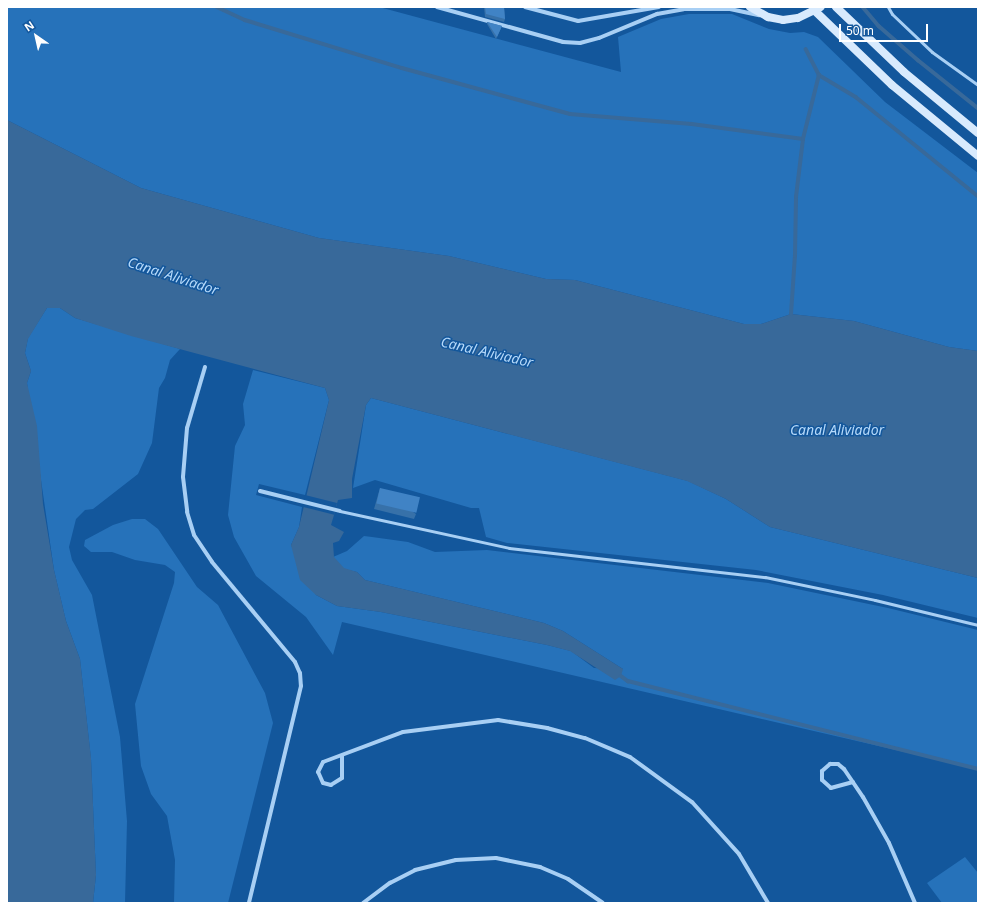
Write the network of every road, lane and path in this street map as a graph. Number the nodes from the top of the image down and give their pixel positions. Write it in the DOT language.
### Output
graph roads {
  1 [pos="437,7"];
  2 [pos="525,7"];
  3 [pos="659,7"];
  4 [pos="750,7"];
  5 [pos="836,7"];
  6 [pos="888,7"];
  7 [pos="818,9"];
  8 [pos="768,17"];
  9 [pos="978,85"];
  10 [pos="978,133"];
  11 [pos="978,156"];
  12 [pos="205,367"];
  13 [pos="260,491"];
  14 [pos="340,511"];
  15 [pos="978,625"];
  16 [pos="342,756"];
  17 [pos="852,782"];
  18 [pos="249,903"];
  19 [pos="363,903"];
  20 [pos="603,903"];
  21 [pos="768,903"];
  22 [pos="915,903"];
  1 -- 8 [label="street"];
  2 -- 3 [label="street"];
  4 -- 8 [label="main road"];
  5 -- 10 [label="main road"];
  6 -- 9 [label="lane"];
  7 -- 8 [label="main road"];
  7 -- 11 [label="main road"];
  12 -- 18 [label="street"];
  13 -- 14 [label="street"];
  14 -- 15 [label="lane"];
  16 -- 16 [label="street"];
  16 -- 21 [label="street"];
  17 -- 17 [label="street"];
  17 -- 22 [label="street"];
  19 -- 20 [label="street"];
}
